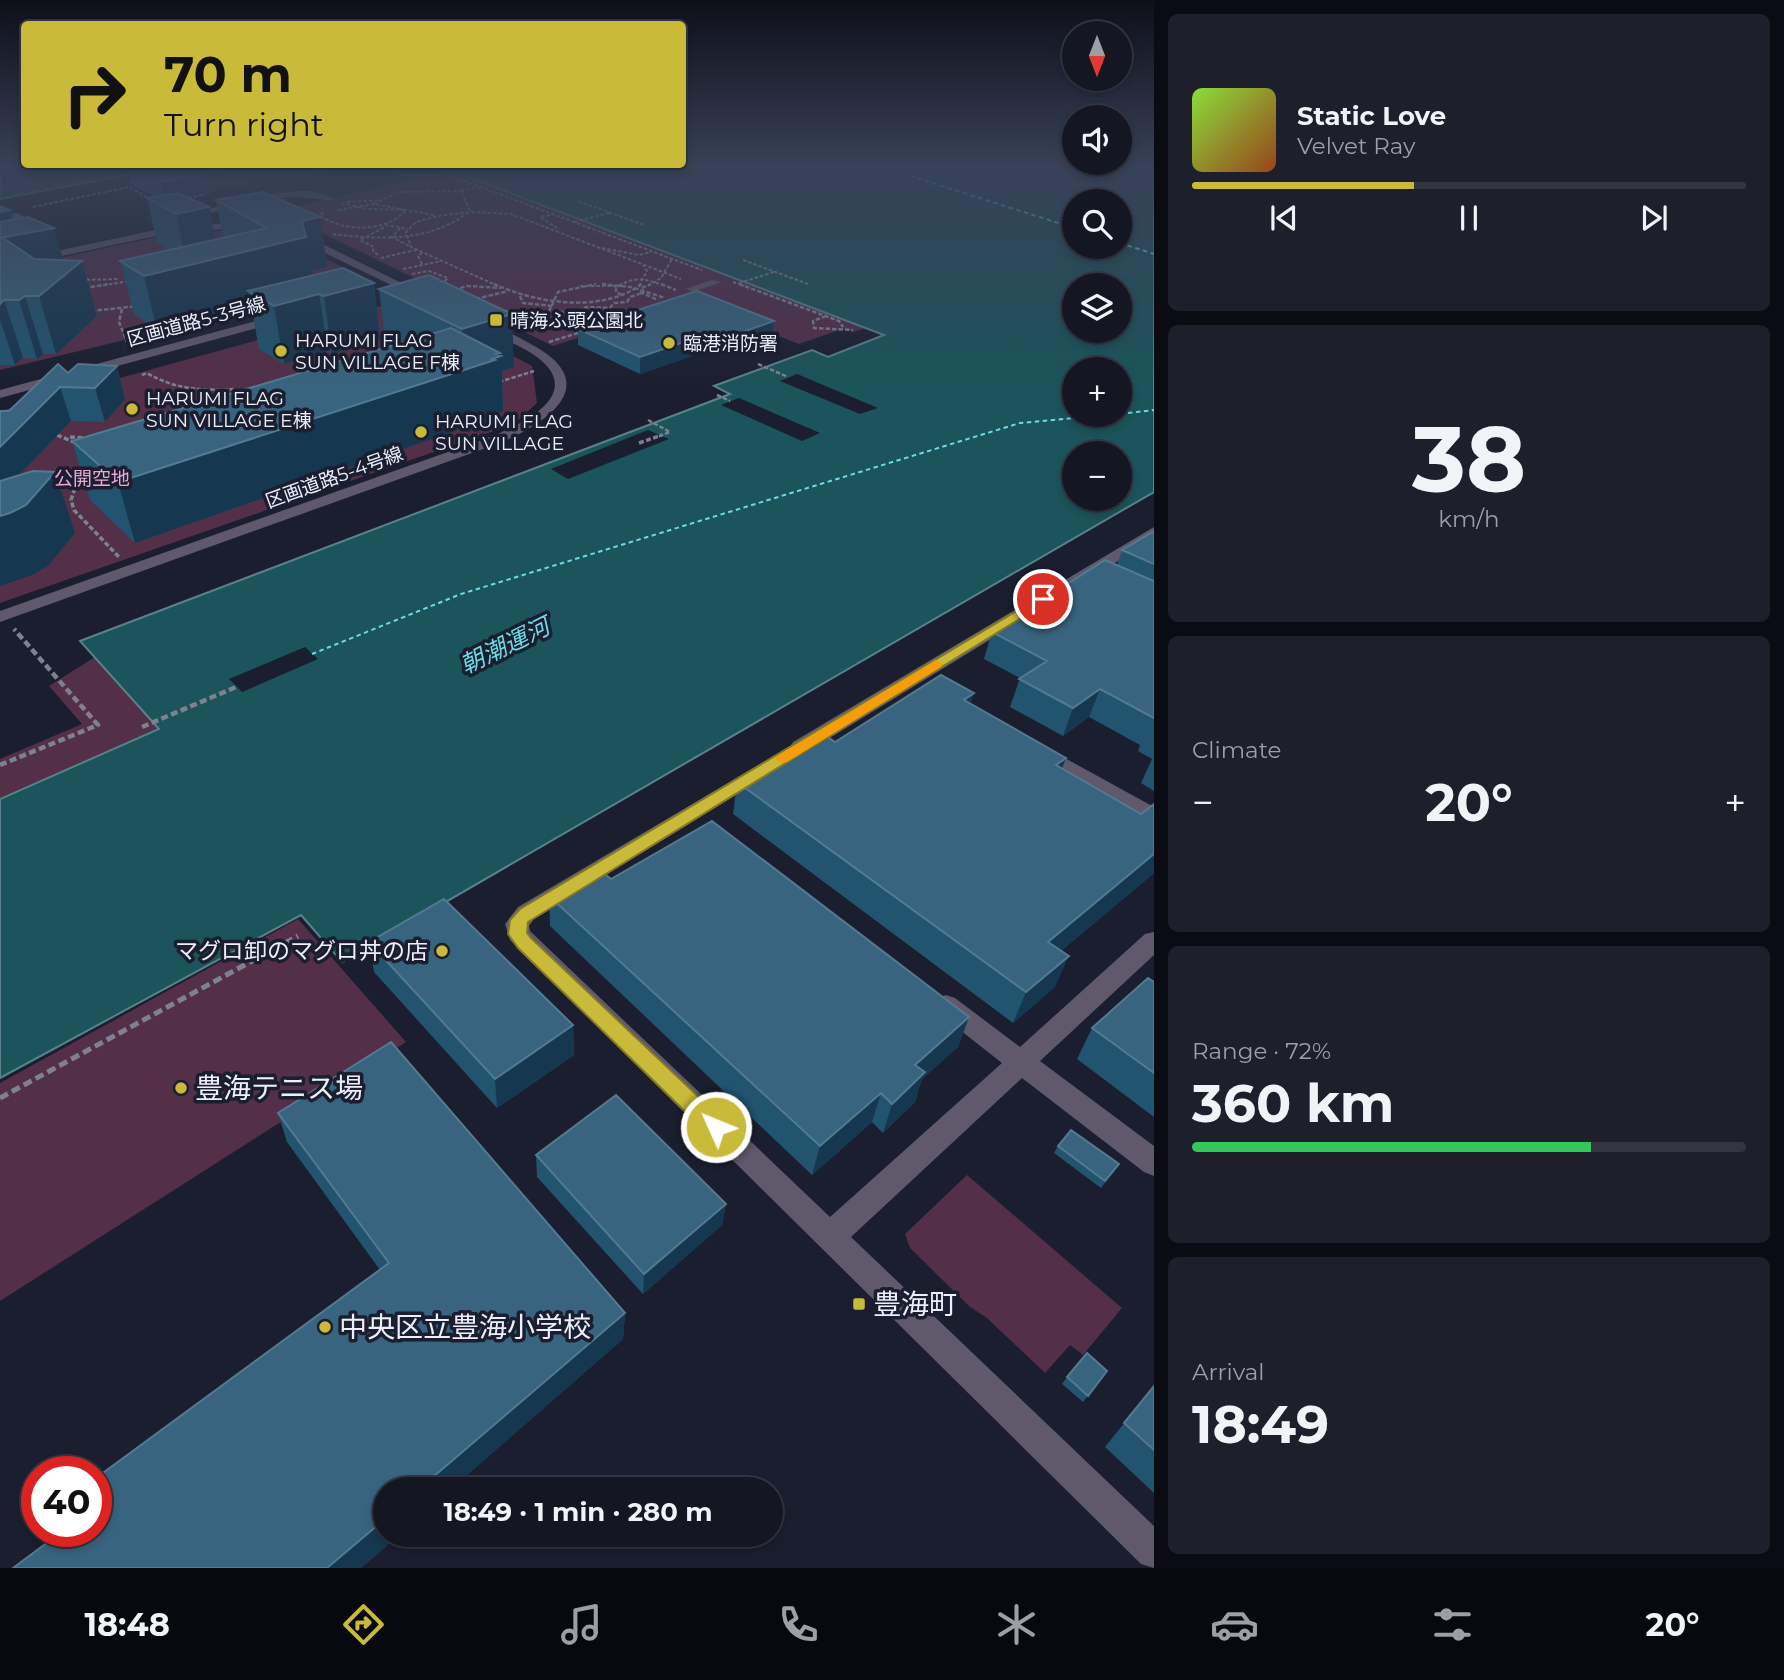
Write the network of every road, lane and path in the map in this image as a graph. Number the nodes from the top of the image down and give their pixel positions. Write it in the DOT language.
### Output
graph roads {
  1 [pos="79,239"];
  2 [pos="126,239"];
  3 [pos="308,239"];
  4 [pos="361,239"];
  5 [pos="396,239"];
  6 [pos="407,239"];
  7 [pos="579,239"];
  8 [pos="620,239"];
  9 [pos="411,247"];
  10 [pos="602,248"];
  11 [pos="417,249"];
  12 [pos="652,251"];
  13 [pos="423,252"];
  14 [pos="366,253"];
  15 [pos="0,256"];
  16 [pos="672,259"];
  17 [pos="743,260"];
  18 [pos="443,261"];
  19 [pos="389,264"];
  20 [pos="422,264"];
  21 [pos="643,265"];
  22 [pos="0,266"];
  23 [pos="411,267"];
  24 [pos="704,271"];
  25 [pos="775,272"];
  26 [pos="665,273"];
  27 [pos="404,277"];
  28 [pos="478,277"];
  29 [pos="647,279"];
  30 [pos="76,280"];
  31 [pos="422,280"];
  32 [pos="721,282"];
  33 [pos="733,282"];
  34 [pos="656,283"];
  35 [pos="738,284"];
  36 [pos="808,284"];
  37 [pos="623,285"];
  38 [pos="467,286"];
  39 [pos="502,288"];
  40 [pos="640,288"];
  41 [pos="81,289"];
  42 [pos="692,289"];
  43 [pos="635,290"];
  44 [pos="509,291"];
  45 [pos="380,292"];
  46 [pos="433,293"];
  47 [pos="642,293"];
  48 [pos="622,295"];
  49 [pos="457,297"];
  50 [pos="628,298"];
  51 [pos="665,298"];
  52 [pos="473,300"];
  53 [pos="658,300"];
  54 [pos="582,302"];
  55 [pos="141,305"];
  56 [pos="553,306"];
  57 [pos="587,307"];
  58 [pos="494,309"];
  59 [pos="85,310"];
  60 [pos="296,314"];
  61 [pos="826,316"];
  62 [pos="469,318"];
  63 [pos="843,327"];
  64 [pos="853,330"];
  65 [pos="581,332"];
  66 [pos="542,345"];
  67 [pos="553,365"];
  68 [pos="758,365"];
  69 [pos="788,377"];
  70 [pos="498,382"];
  71 [pos="0,394"];
  72 [pos="717,395"];
  73 [pos="730,401"];
  74 [pos="648,421"];
  75 [pos="51,433"];
  76 [pos="65,437"];
  77 [pos="90,438"];
  78 [pos="639,443"];
  79 [pos="81,452"];
  80 [pos="83,462"];
  81 [pos="90,474"];
  82 [pos="80,476"];
  83 [pos="1154,532"];
  84 [pos="132,570"];
  85 [pos="1086,573"];
  86 [pos="1109,584"];
  87 [pos="6,622"];
  88 [pos="913,678"];
  89 [pos="236,687"];
  90 [pos="937,692"];
  91 [pos="142,727"];
  92 [pos="1021,741"];
  93 [pos="0,765"];
  94 [pos="691,813"];
  95 [pos="1154,817"];
  96 [pos="713,830"];
  97 [pos="298,936"];
  98 [pos="1154,941"];
  99 [pos="922,987"];
  100 [pos="1021,1062"];
  101 [pos="0,1098"];
  102 [pos="1154,1163"];
  103 [pos="831,1237"];
  104 [pos="1154,1551"];
  1 -- 15 [label="street"];
  2 -- 22 [label="street"];
  3 -- 27 [label="street"];
  4 -- 11 [label="path"];
  5 -- 9 [label="path"];
  6 -- 9 [label="path"];
  7 -- 10 [label="path"];
  8 -- 12 [label="path"];
  9 -- 11 [label="path"];
  10 -- 12 [label="path"];
  10 -- 21 [label="path"];
  11 -- 13 [label="path"];
  12 -- 16 [label="path"];
  13 -- 18 [label="path"];
  13 -- 20 [label="path"];
  14 -- 19 [label="path"];
  16 -- 24 [label="path"];
  16 -- 26 [label="path"];
  17 -- 25 [label="path"];
  18 -- 20 [label="path"];
  18 -- 28 [label="path"];
  20 -- 23 [label="path"];
  21 -- 26 [label="path"];
  21 -- 29 [label="path"];
  25 -- 35 [label="path"];
  25 -- 36 [label="path"];
  26 -- 34 [label="path"];
  26 -- 42 [label="path"];
  27 -- 31 [label="path"];
  27 -- 45 [label="street"];
  27 -- 46 [label="street"];
  27 -- 46 [label="path"];
  28 -- 38 [label="path"];
  28 -- 39 [label="path"];
  29 -- 34 [label="path"];
  29 -- 37 [label="path"];
  29 -- 40 [label="path"];
  30 -- 41 [label="path"];
  32 -- 33 [label="path"];
  32 -- 33 [label="path"];
  32 -- 42 [label="street"];
  33 -- 35 [label="path"];
  34 -- 40 [label="path"];
  34 -- 42 [label="path"];
  35 -- 61 [label="path"];
  37 -- 40 [label="path"];
  37 -- 48 [label="path"];
  37 -- 56 [label="path"];
  38 -- 39 [label="path"];
  38 -- 49 [label="path"];
  39 -- 44 [label="path"];
  40 -- 43 [label="path"];
  40 -- 51 [label="path"];
  43 -- 47 [label="path"];
  43 -- 48 [label="path"];
  44 -- 52 [label="path"];
  44 -- 56 [label="path"];
  47 -- 50 [label="path"];
  47 -- 53 [label="path"];
  48 -- 50 [label="path"];
  48 -- 54 [label="path"];
  50 -- 57 [label="path"];
  54 -- 56 [label="path"];
  54 -- 57 [label="path"];
  55 -- 59 [label="path"];
  56 -- 57 [label="path"];
  56 -- 58 [label="path"];
  60 -- 71 [label="street, 区画道路5-3号線"];
  61 -- 63 [label="path"];
  61 -- 63 [label="path"];
  62 -- 67 [label="street"];
  63 -- 64 [label="path"];
  65 -- 66 [label="path"];
  67 -- 70 [label="path"];
  67 -- 84 [label="street, 区画道路5-4号線"];
  68 -- 69 [label="path"];
  72 -- 73 [label="path"];
  74 -- 78 [label="path"];
  75 -- 76 [label="path"];
  76 -- 77 [label="path"];
  76 -- 79 [label="path"];
  80 -- 82 [label="path"];
  81 -- 82 [label="path"];
  82 -- 84 [label="path"];
  83 -- 85 [label="street"];
  84 -- 87 [label="street, 区画道路5-4号線"];
  85 -- 86 [label="street"];
  85 -- 88 [label="street"];
  87 -- 93 [label="path"];
  88 -- 90 [label="street"];
  88 -- 94 [label="street"];
  89 -- 91 [label="path"];
  92 -- 95 [label="street"];
  94 -- 96 [label="street"];
  94 -- 103 [label="street"];
  97 -- 101 [label="path"];
  98 -- 100 [label="street"];
  99 -- 100 [label="street"];
  100 -- 102 [label="street"];
  100 -- 103 [label="street"];
  103 -- 104 [label="street"];
}
